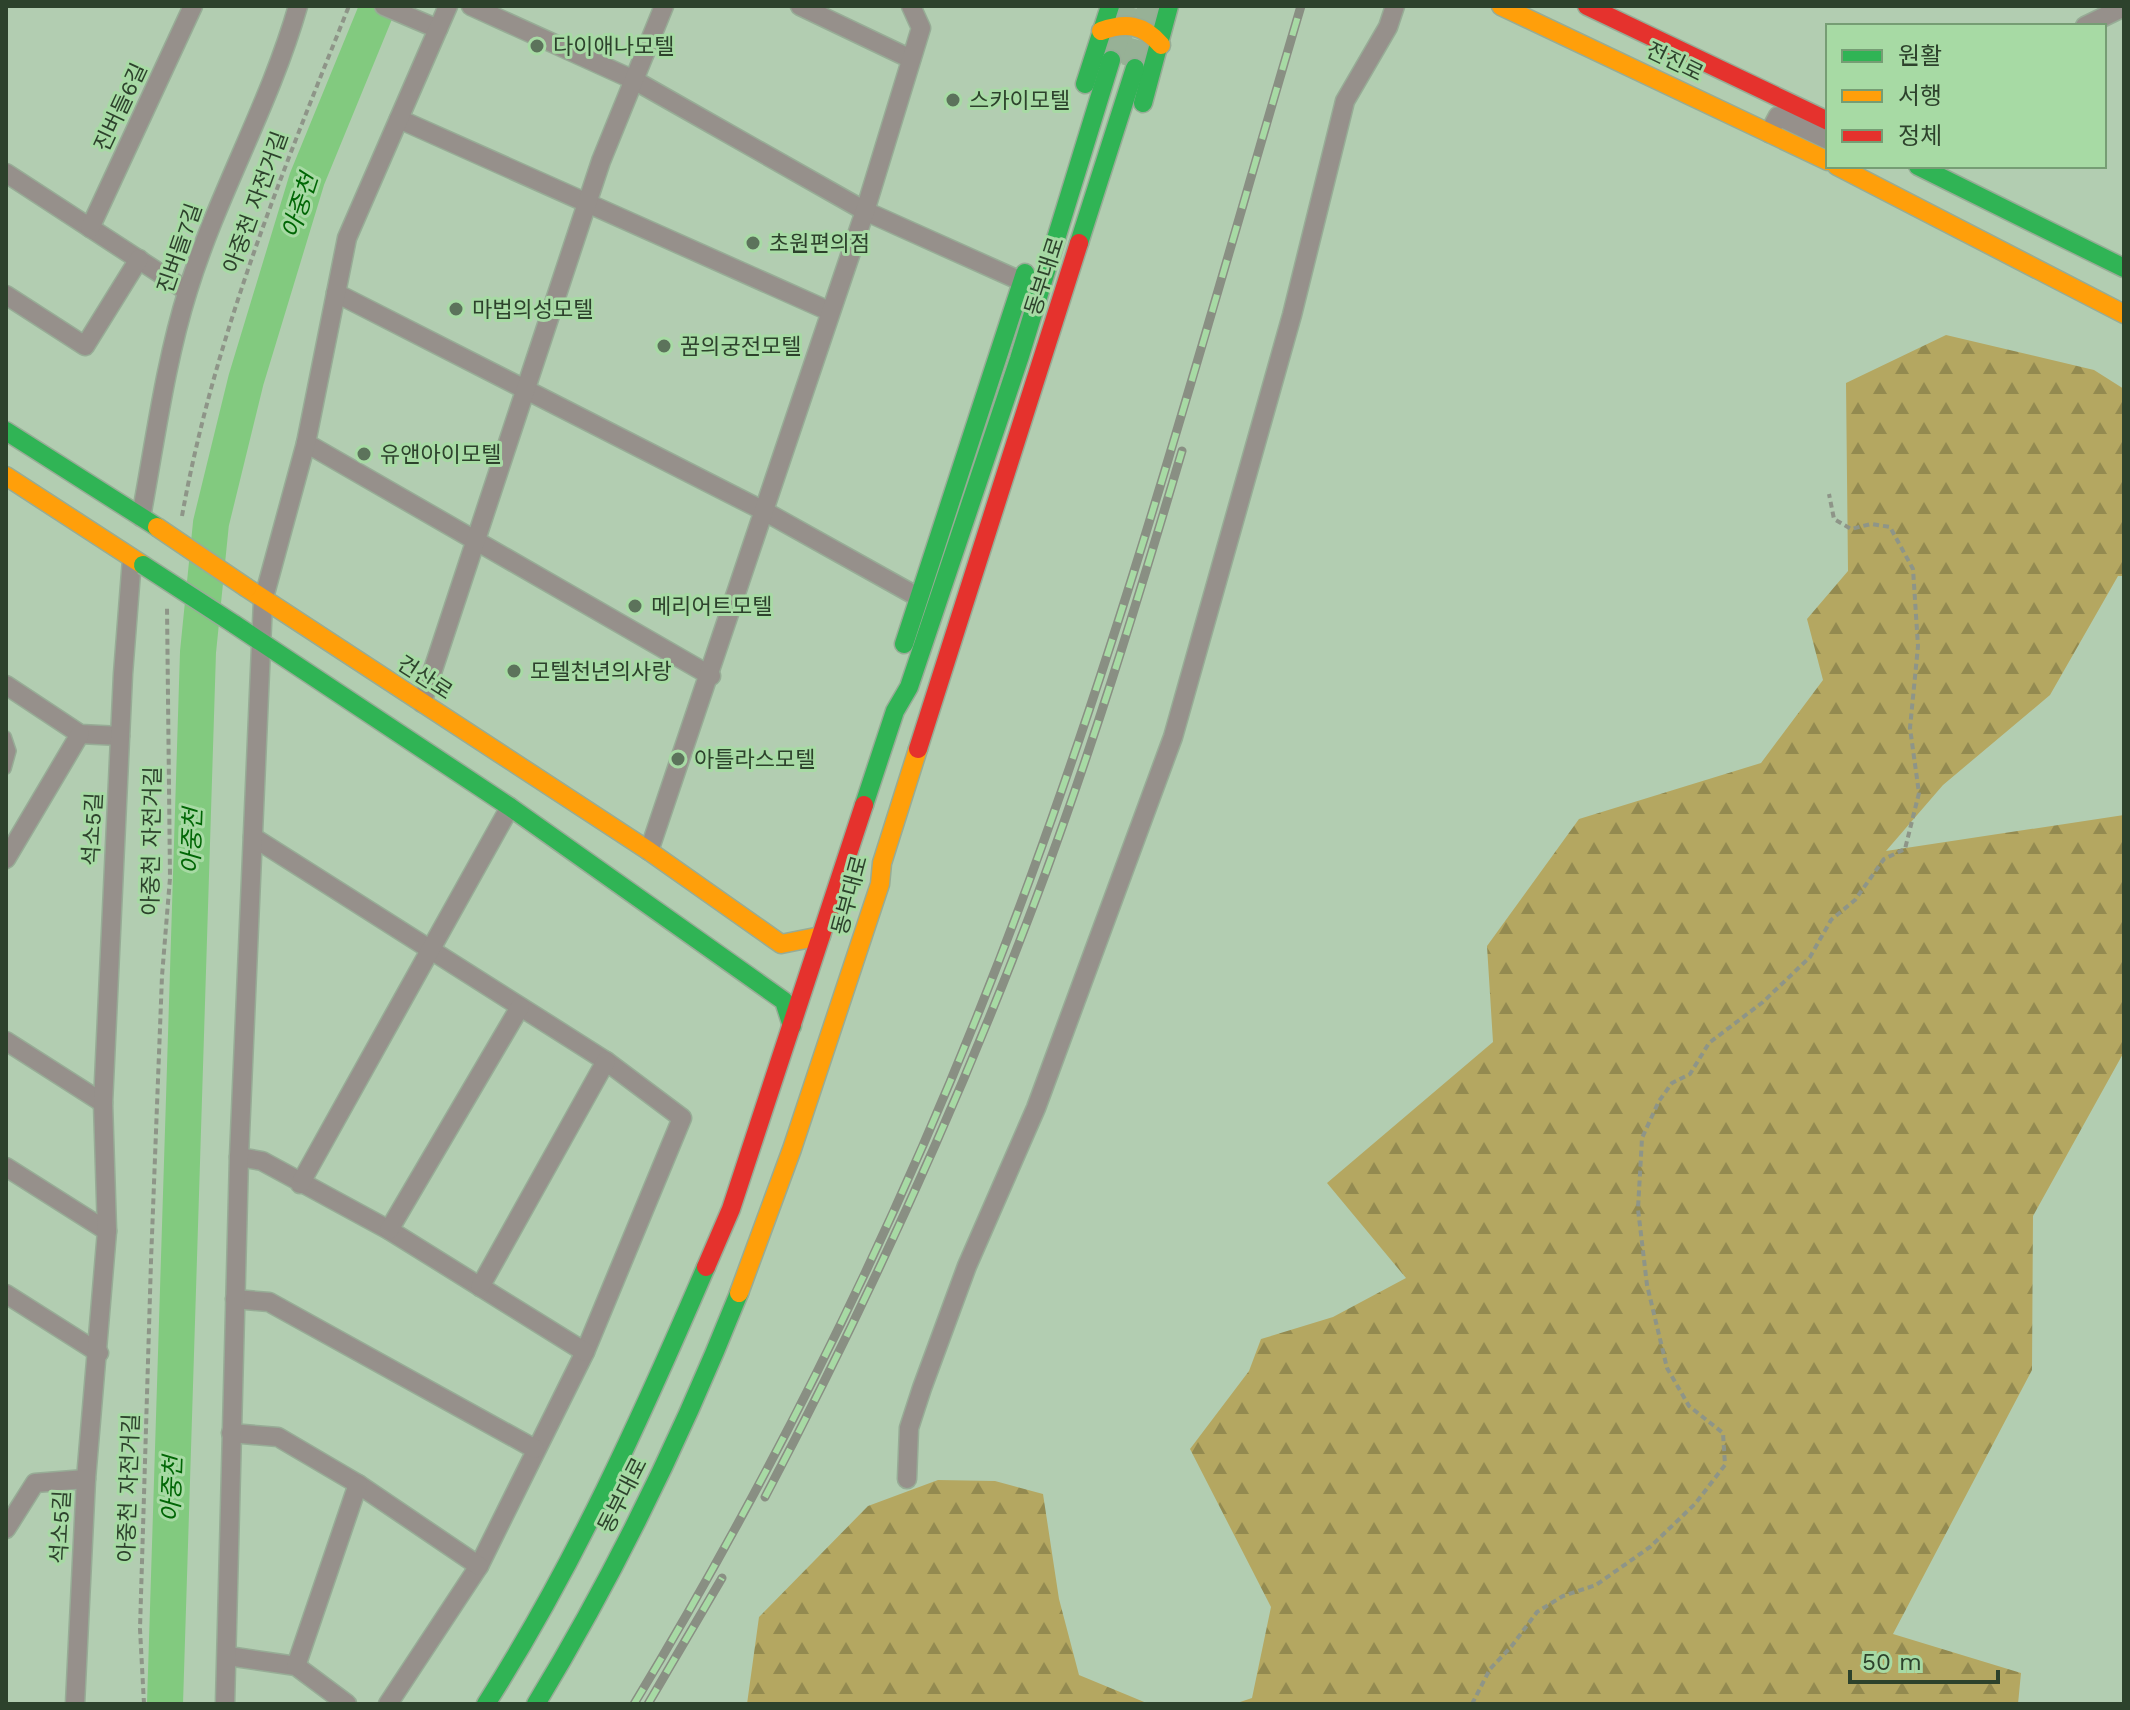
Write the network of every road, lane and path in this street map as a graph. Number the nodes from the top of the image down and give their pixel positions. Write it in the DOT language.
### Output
graph roads {
  1 [pos="193,6"];
  2 [pos="298,6"];
  3 [pos="349,6"];
  4 [pos="384,6"];
  5 [pos="448,6"];
  6 [pos="471,6"];
  7 [pos="664,6"];
  8 [pos="800,6"];
  9 [pos="911,6"];
  10 [pos="1090,6"];
  11 [pos="1110,6"];
  12 [pos="1169,6"];
  13 [pos="1395,6"];
  14 [pos="1501,6"];
  15 [pos="1587,6"];
  16 [pos="2124,7"];
  17 [pos="2089,24"];
  18 [pos="437,29"];
  19 [pos="1101,31"];
  20 [pos="1161,45"];
  21 [pos="911,59"];
  22 [pos="1111,60"];
  23 [pos="1135,68"];
  24 [pos="634,80"];
  25 [pos="399,119"];
  26 [pos="1826,120"];
  27 [pos="1769,133"];
  28 [pos="1826,139"];
  29 [pos="1826,160"];
  30 [pos="1841,168"];
  31 [pos="1922,168"];
  32 [pos="6,173"];
  33 [pos="587,203"];
  34 [pos="865,211"];
  35 [pos="90,228"];
  36 [pos="139,259"];
  37 [pos="2124,268"];
  38 [pos="1023,282"];
  39 [pos="187,291"];
  40 [pos="336,293"];
  41 [pos="6,295"];
  42 [pos="829,311"];
  43 [pos="2124,314"];
  44 [pos="527,390"];
  45 [pos="6,431"];
  46 [pos="306,443"];
  47 [pos="6,476"];
  48 [pos="1829,494"];
  49 [pos="764,511"];
  50 [pos="149,522"];
  51 [pos="180,526"];
  52 [pos="477,544"];
  53 [pos="138,562"];
  54 [pos="168,595"];
  55 [pos="918,597"];
  56 [pos="263,601"];
  57 [pos="261,643"];
  58 [pos="711,676"];
  59 [pos="6,685"];
  60 [pos="422,703"];
  61 [pos="895,711"];
  62 [pos="80,734"];
  63 [pos="6,736"];
  64 [pos="120,736"];
  65 [pos="6,769"];
  66 [pos="510,807"];
  67 [pos="253,837"];
  68 [pos="649,851"];
  69 [pos="6,859"];
  70 [pos="880,884"];
  71 [pos="821,936"];
  72 [pos="431,947"];
  73 [pos="520,1007"];
  74 [pos="792,1026"];
  75 [pos="11,1044"];
  76 [pos="606,1061"];
  77 [pos="103,1103"];
  78 [pos="239,1157"];
  79 [pos="6,1167"];
  80 [pos="300,1184"];
  81 [pos="389,1230"];
  82 [pos="107,1231"];
  83 [pos="480,1287"];
  84 [pos="6,1294"];
  85 [pos="235,1299"];
  86 [pos="585,1352"];
  87 [pos="99,1353"];
  88 [pos="231,1433"];
  89 [pos="535,1449"];
  90 [pos="86,1479"];
  91 [pos="907,1479"];
  92 [pos="358,1484"];
  93 [pos="6,1529"];
  94 [pos="479,1566"];
  95 [pos="228,1656"];
  96 [pos="296,1666"];
  97 [pos="75,1704"];
  98 [pos="144,1704"];
  99 [pos="225,1704"];
  100 [pos="347,1704"];
  101 [pos="388,1704"];
  102 [pos="486,1704"];
  103 [pos="536,1704"];
  104 [pos="1472,1704"];
  1 -- 35 [label="street, 진버들6길"];
  2 -- 39 [label="street, 진버들7길"];
  3 -- 51 [label="path, 아중천 자전거길"];
  4 -- 18 [label="street"];
  5 -- 18 [label="street"];
  6 -- 24 [label="street"];
  7 -- 24 [label="street"];
  8 -- 21 [label="street"];
  9 -- 21 [label="street"];
  10 -- 19 [label="main road"];
  11 -- 19 [label="main road, 동부대로"];
  12 -- 20 [label="main road"];
  13 -- 91 [label="street"];
  14 -- 27 [label="main road, 전진로"];
  15 -- 26 [label="main road, 전진로"];
  16 -- 17 [label="street"];
  18 -- 25 [label="street"];
  19 -- 20 [label="main road"];
  19 -- 38 [label="main road, 동부대로"];
  20 -- 70 [label="main road"];
  21 -- 34 [label="street"];
  22 -- 61 [label="main road, 동부대로"];
  23 -- 70 [label="main road, 동부대로"];
  24 -- 33 [label="street"];
  24 -- 34 [label="street"];
  25 -- 33 [label="street"];
  25 -- 40 [label="street"];
  27 -- 28 [label="street"];
  27 -- 29 [label="main road, 전진로"];
  30 -- 43 [label="main road"];
  31 -- 37 [label="main road"];
  32 -- 35 [label="street"];
  33 -- 42 [label="street"];
  33 -- 44 [label="street"];
  34 -- 38 [label="street"];
  34 -- 42 [label="street"];
  35 -- 36 [label="street"];
  36 -- 39 [label="street"];
  36 -- 41 [label="street"];
  38 -- 55 [label="main road, 동부대로"];
  39 -- 50 [label="street, 진버들7길"];
  40 -- 44 [label="street"];
  40 -- 46 [label="street"];
  42 -- 49 [label="street"];
  44 -- 49 [label="street"];
  44 -- 52 [label="street"];
  45 -- 50 [label="main road, 건산로"];
  46 -- 52 [label="street"];
  46 -- 56 [label="street"];
  47 -- 53 [label="main road"];
  48 -- 104 [label="path"];
  49 -- 55 [label="street"];
  49 -- 58 [label="street"];
  50 -- 56 [label="main road, 건산로, bridge"];
  52 -- 58 [label="street"];
  52 -- 60 [label="street"];
  53 -- 57 [label="main road, bridge"];
  53 -- 64 [label="street, 석소5길"];
  54 -- 98 [label="path, 아중천 자전거길"];
  55 -- 61 [label="main road, 동부대로"];
  56 -- 57 [label="street"];
  56 -- 60 [label="main road, 건산로"];
  57 -- 66 [label="main road"];
  57 -- 67 [label="street"];
  58 -- 68 [label="street"];
  59 -- 62 [label="street"];
  60 -- 68 [label="main road, 건산로"];
  61 -- 71 [label="main road, 동부대로"];
  62 -- 64 [label="street"];
  62 -- 69 [label="street"];
  63 -- 65 [label="lane"];
  64 -- 77 [label="street, 석소5길"];
  66 -- 72 [label="street"];
  66 -- 74 [label="main road"];
  67 -- 72 [label="street"];
  67 -- 78 [label="street"];
  68 -- 71 [label="main road, 건산로"];
  70 -- 103 [label="main road, 동부대로"];
  71 -- 74 [label="main road, 동부대로"];
  72 -- 73 [label="street"];
  72 -- 80 [label="street"];
  73 -- 76 [label="street"];
  73 -- 81 [label="street"];
  74 -- 102 [label="main road, 동부대로"];
  75 -- 77 [label="street"];
  76 -- 83 [label="street"];
  76 -- 86 [label="street"];
  77 -- 82 [label="street, 석소5길"];
  78 -- 80 [label="street"];
  78 -- 85 [label="street"];
  79 -- 82 [label="street"];
  80 -- 81 [label="street"];
  81 -- 83 [label="street"];
  82 -- 87 [label="street, 석소5길"];
  83 -- 86 [label="street"];
  84 -- 87 [label="street"];
  85 -- 88 [label="street"];
  85 -- 89 [label="street"];
  86 -- 89 [label="street"];
  87 -- 90 [label="street, 석소5길"];
  88 -- 92 [label="street"];
  88 -- 95 [label="street"];
  89 -- 94 [label="street"];
  90 -- 93 [label="street"];
  90 -- 97 [label="street, 석소5길"];
  92 -- 94 [label="street"];
  92 -- 96 [label="street"];
  94 -- 101 [label="street"];
  95 -- 96 [label="street"];
  95 -- 99 [label="street"];
  96 -- 100 [label="street"];
}
